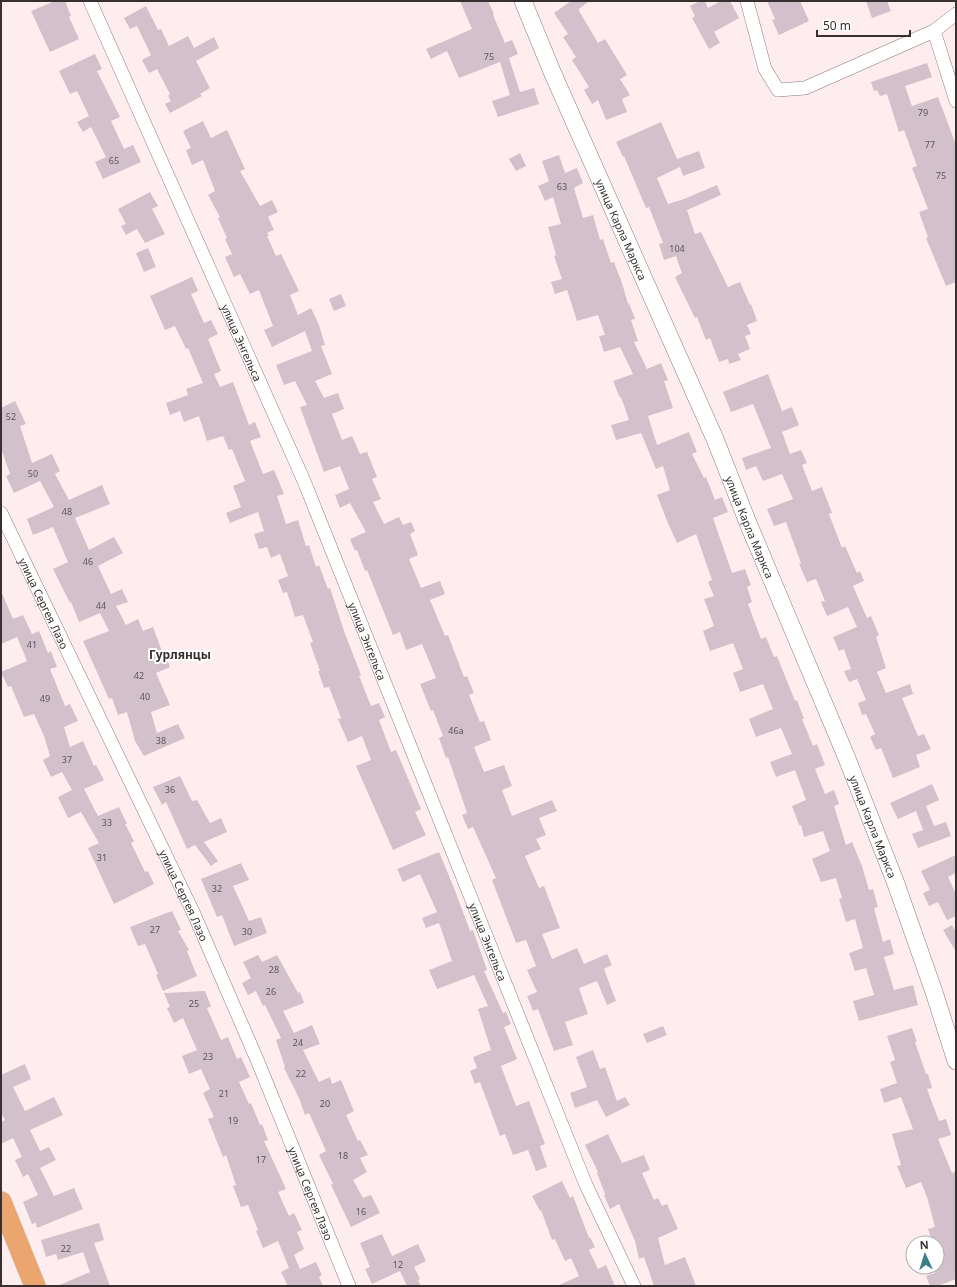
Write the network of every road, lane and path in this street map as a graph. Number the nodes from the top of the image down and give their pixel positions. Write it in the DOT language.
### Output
graph roads {
  1 [pos="90,1"];
  2 [pos="523,1"];
  3 [pos="747,1"];
  4 [pos="956,14"];
  5 [pos="934,31"];
  6 [pos="956,101"];
  7 [pos="1,513"];
  8 [pos="956,1061"];
  9 [pos="1,1202"];
  10 [pos="35,1286"];
  11 [pos="349,1286"];
  12 [pos="634,1286"];
  1 -- 12 [label="street, улица Энгельса"];
  2 -- 8 [label="street, улица Карла Маркса"];
  3 -- 5 [label="street"];
  4 -- 5 [label="street"];
  5 -- 6 [label="street"];
  7 -- 11 [label="street, улица Сергея Лазо"];
  9 -- 10 [label="main road"];
}
